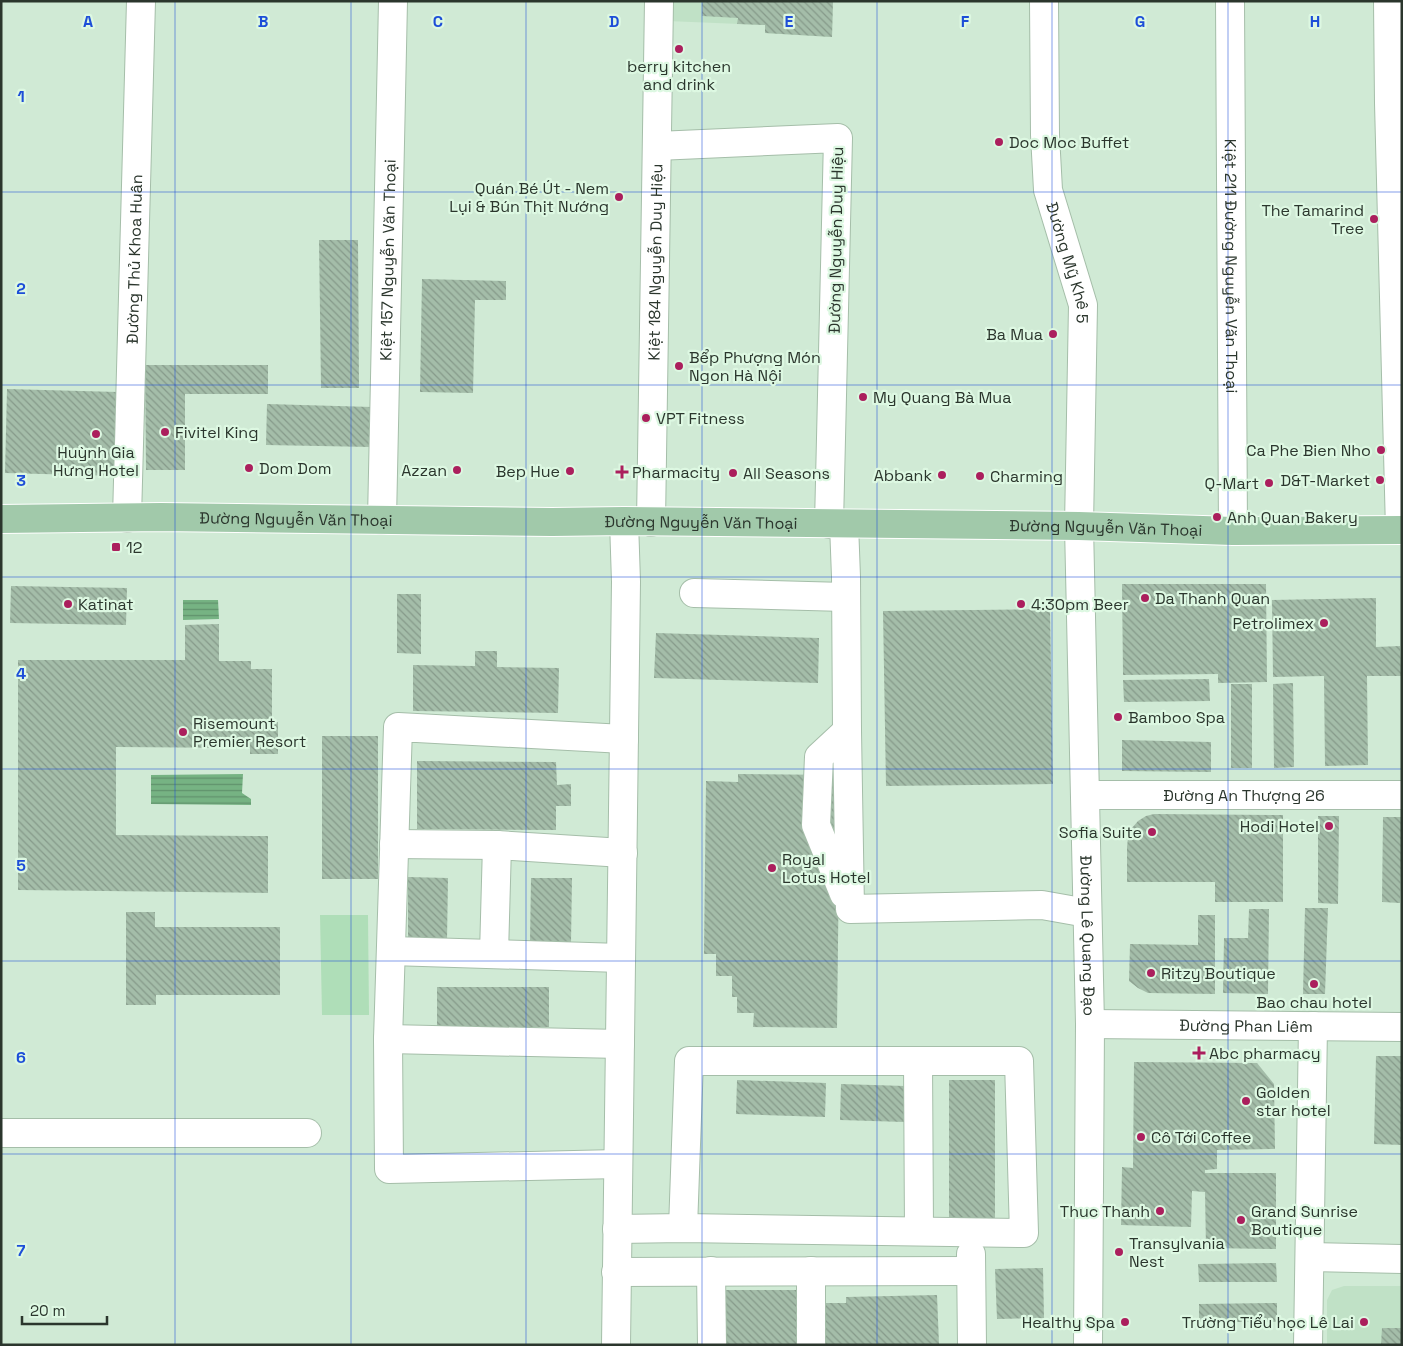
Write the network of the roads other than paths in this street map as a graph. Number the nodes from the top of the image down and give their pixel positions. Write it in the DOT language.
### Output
graph roads {
  1 [pos="141,1"];
  2 [pos="393,1"];
  3 [pos="659,1"];
  4 [pos="1044,1"];
  5 [pos="1230,1"];
  6 [pos="1388,1"];
  7 [pos="1396,103"];
  8 [pos="657,146"];
  9 [pos="127,518"];
  10 [pos="1,519"];
  11 [pos="382,520"];
  12 [pos="624,521"];
  13 [pos="651,522"];
  14 [pos="836,524"];
  15 [pos="1079,526"];
  16 [pos="1401,530"];
  17 [pos="1233,531"];
  18 [pos="694,593"];
  19 [pos="845,597"];
  20 [pos="624,739"];
  21 [pos="1085,795"];
  22 [pos="1402,795"];
  23 [pos="394,844"];
  24 [pos="497,845"];
  25 [pos="622,853"];
  26 [pos="1088,914"];
  27 [pos="391,951"];
  28 [pos="494,954"];
  29 [pos="621,958"];
  30 [pos="1090,1024"];
  31 [pos="1313,1026"];
  32 [pos="1402,1027"];
  33 [pos="388,1039"];
  34 [pos="620,1044"];
  35 [pos="918,1061"];
  36 [pos="1,1133"];
  37 [pos="307,1133"];
  38 [pos="618,1164"];
  39 [pos="683,1228"];
  40 [pos="617,1229"];
  41 [pos="919,1231"];
  42 [pos="972,1232"];
  43 [pos="1310,1257"];
  44 [pos="1402,1258"];
  45 [pos="711,1271"];
  46 [pos="811,1271"];
  47 [pos="971,1271"];
  48 [pos="616,1272"];
  49 [pos="616,1345"];
  50 [pos="712,1345"];
  51 [pos="811,1345"];
  52 [pos="972,1345"];
  53 [pos="1088,1345"];
  54 [pos="1308,1345"];
  1 -- 9 [label="street, Đường Thủ Khoa Huân"];
  2 -- 11 [label="street, Kiệt 157 Nguyễn Văn Thoại"];
  3 -- 8 [label="street, Kiệt 184 Nguyễn Duy Hiệu"];
  4 -- 15 [label="street, Đường Mỹ Khê 5"];
  5 -- 17 [label="street, Kiệt 211 Đường Nguyễn Văn Thoại"];
  6 -- 7 [label="street"];
  7 -- 16 [label="street"];
  8 -- 13 [label="street, Kiệt 184 Nguyễn Duy Hiệu"];
  8 -- 14 [label="street, Đường Nguyễn Duy Hiệu"];
  9 -- 10 [label="main road, Đường Nguyễn Văn Thoại"];
  9 -- 11 [label="main road, Đường Nguyễn Văn Thoại"];
  11 -- 12 [label="main road, Đường Nguyễn Văn Thoại"];
  12 -- 13 [label="main road, Đường Nguyễn Văn Thoại"];
  12 -- 20 [label="street"];
  13 -- 14 [label="main road, Đường Nguyễn Văn Thoại"];
  14 -- 15 [label="main road, Đường Nguyễn Văn Thoại"];
  14 -- 19 [label="street"];
  15 -- 17 [label="main road, Đường Nguyễn Văn Thoại"];
  15 -- 21 [label="street, Đường Lê Quang Đạo"];
  16 -- 17 [label="main road, Đường Nguyễn Văn Thoại"];
  18 -- 19 [label="street"];
  19 -- 26 [label="street"];
  20 -- 23 [label="street"];
  20 -- 25 [label="street"];
  21 -- 22 [label="street, Đường An Thượng 26"];
  21 -- 26 [label="street, Đường Lê Quang Đạo"];
  23 -- 24 [label="street"];
  23 -- 27 [label="street"];
  24 -- 25 [label="street"];
  24 -- 28 [label="street"];
  25 -- 29 [label="street"];
  26 -- 30 [label="street, Đường Lê Quang Đạo"];
  27 -- 28 [label="street"];
  27 -- 33 [label="street"];
  28 -- 29 [label="street"];
  29 -- 34 [label="street"];
  30 -- 31 [label="street, Đường Phan Liêm"];
  30 -- 53 [label="street, Đường Lê Quang Đạo"];
  31 -- 32 [label="street, Đường Phan Liêm"];
  31 -- 43 [label="street"];
  33 -- 34 [label="street"];
  33 -- 38 [label="street"];
  34 -- 38 [label="street"];
  35 -- 39 [label="street"];
  35 -- 41 [label="street"];
  35 -- 42 [label="street"];
  36 -- 37 [label="street"];
  38 -- 40 [label="street"];
  39 -- 40 [label="street"];
  39 -- 41 [label="street"];
  40 -- 48 [label="street"];
  41 -- 42 [label="street"];
  42 -- 47 [label="street"];
  43 -- 44 [label="street"];
  43 -- 54 [label="street"];
  45 -- 46 [label="street"];
  45 -- 48 [label="street"];
  45 -- 50 [label="street"];
  46 -- 47 [label="street"];
  46 -- 51 [label="street"];
  47 -- 52 [label="street"];
  48 -- 49 [label="street"];
}
